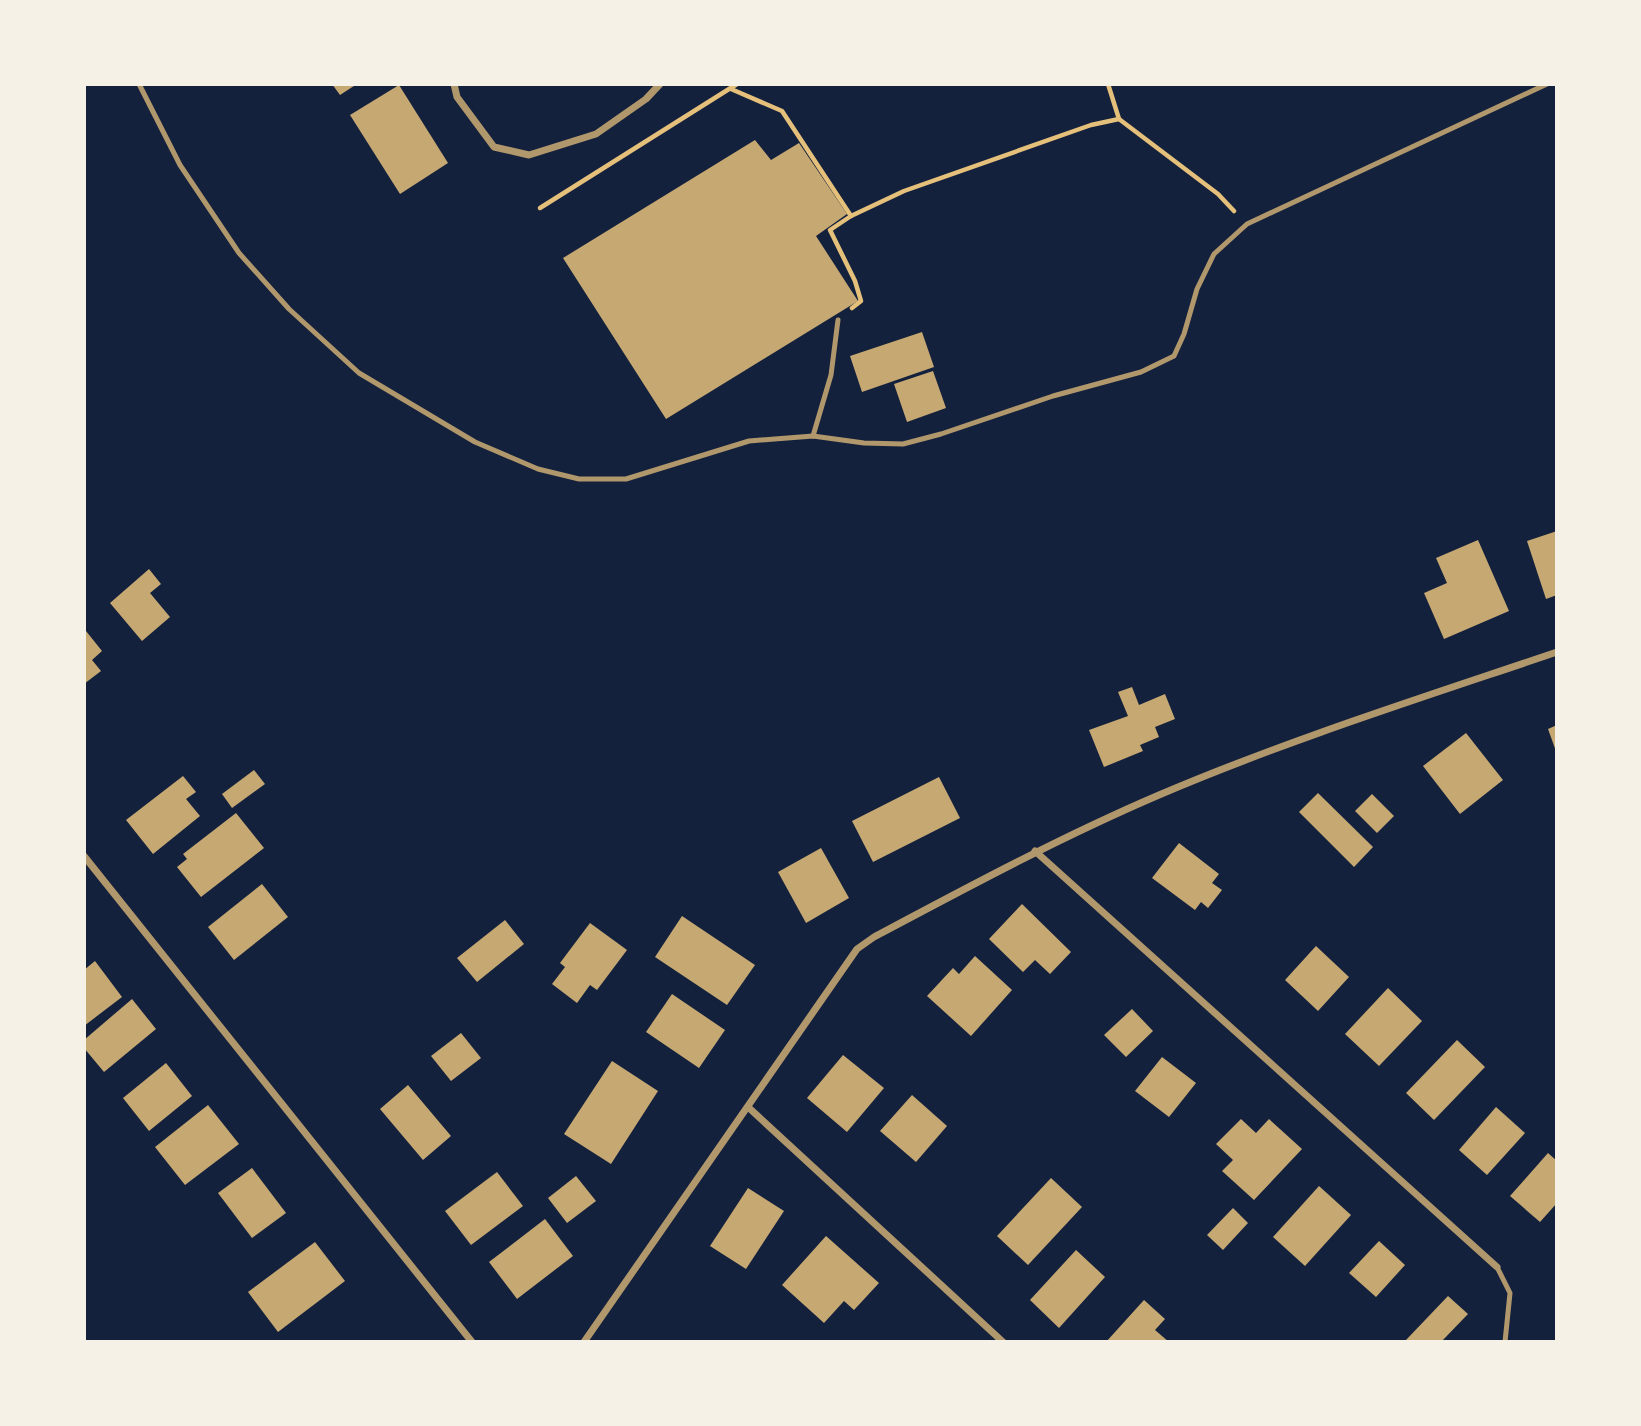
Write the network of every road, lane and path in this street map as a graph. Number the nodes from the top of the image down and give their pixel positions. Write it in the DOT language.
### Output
graph roads {
  1 [pos="139,84"];
  2 [pos="454,84"];
  3 [pos="660,84"];
  4 [pos="737,84"];
  5 [pos="1108,84"];
  6 [pos="1547,84"];
  7 [pos="730,89"];
  8 [pos="1119,119"];
  9 [pos="540,208"];
  10 [pos="851,216"];
  11 [pos="1247,224"];
  12 [pos="838,320"];
  13 [pos="813,436"];
  14 [pos="1557,652"];
  15 [pos="1035,851"];
  16 [pos="84,856"];
  17 [pos="748,1107"];
  18 [pos="1497,1267"];
  19 [pos="472,1342"];
  20 [pos="584,1342"];
  21 [pos="1003,1342"];
  22 [pos="1505,1342"];
  1 -- 13 [label="lane"];
  2 -- 3 [label="street"];
  4 -- 7 [label="path"];
  5 -- 8 [label="path"];
  6 -- 11 [label="lane"];
  7 -- 9 [label="path"];
  7 -- 10 [label="path"];
  8 -- 10 [label="path"];
  8 -- 11 [label="path"];
  10 -- 12 [label="path"];
  11 -- 13 [label="lane"];
  12 -- 13 [label="lane"];
  14 -- 15 [label="street"];
  15 -- 17 [label="street"];
  15 -- 18 [label="street"];
  16 -- 19 [label="street"];
  17 -- 20 [label="street"];
  17 -- 21 [label="street"];
  18 -- 22 [label="lane"];
}
